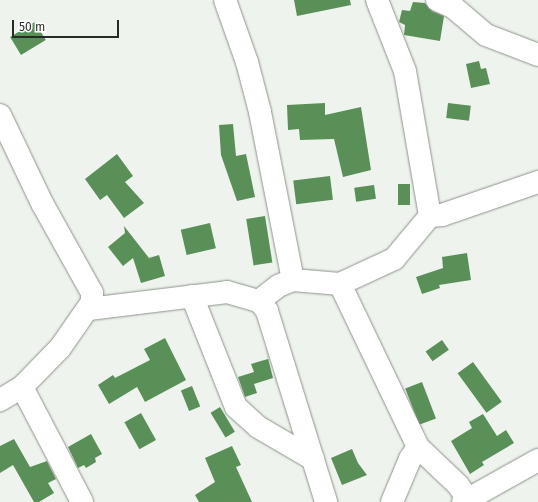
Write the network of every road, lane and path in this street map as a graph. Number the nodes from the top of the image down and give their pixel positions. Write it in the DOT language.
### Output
graph roads {
  1 [pos="225,0"];
  2 [pos="377,0"];
  3 [pos="437,0"];
  4 [pos="538,55"];
  5 [pos="0,115"];
  6 [pos="538,182"];
  7 [pos="430,216"];
  8 [pos="293,280"];
  9 [pos="340,284"];
  10 [pos="192,296"];
  11 [pos="258,301"];
  12 [pos="89,309"];
  13 [pos="22,387"];
  14 [pos="0,400"];
  15 [pos="418,447"];
  16 [pos="313,459"];
  17 [pos="538,460"];
  18 [pos="465,500"];
  19 [pos="82,502"];
  20 [pos="326,502"];
  21 [pos="392,502"];
  1 -- 8 [label="street"];
  2 -- 7 [label="street"];
  3 -- 4 [label="street"];
  5 -- 12 [label="street"];
  6 -- 7 [label="street"];
  7 -- 9 [label="street"];
  8 -- 9 [label="street"];
  8 -- 11 [label="street"];
  9 -- 15 [label="street"];
  10 -- 11 [label="street"];
  10 -- 12 [label="street"];
  10 -- 16 [label="street"];
  11 -- 16 [label="street"];
  12 -- 13 [label="street"];
  13 -- 14 [label="street"];
  13 -- 19 [label="street"];
  15 -- 18 [label="street"];
  15 -- 21 [label="street"];
  16 -- 20 [label="street"];
  17 -- 18 [label="street"];
}
